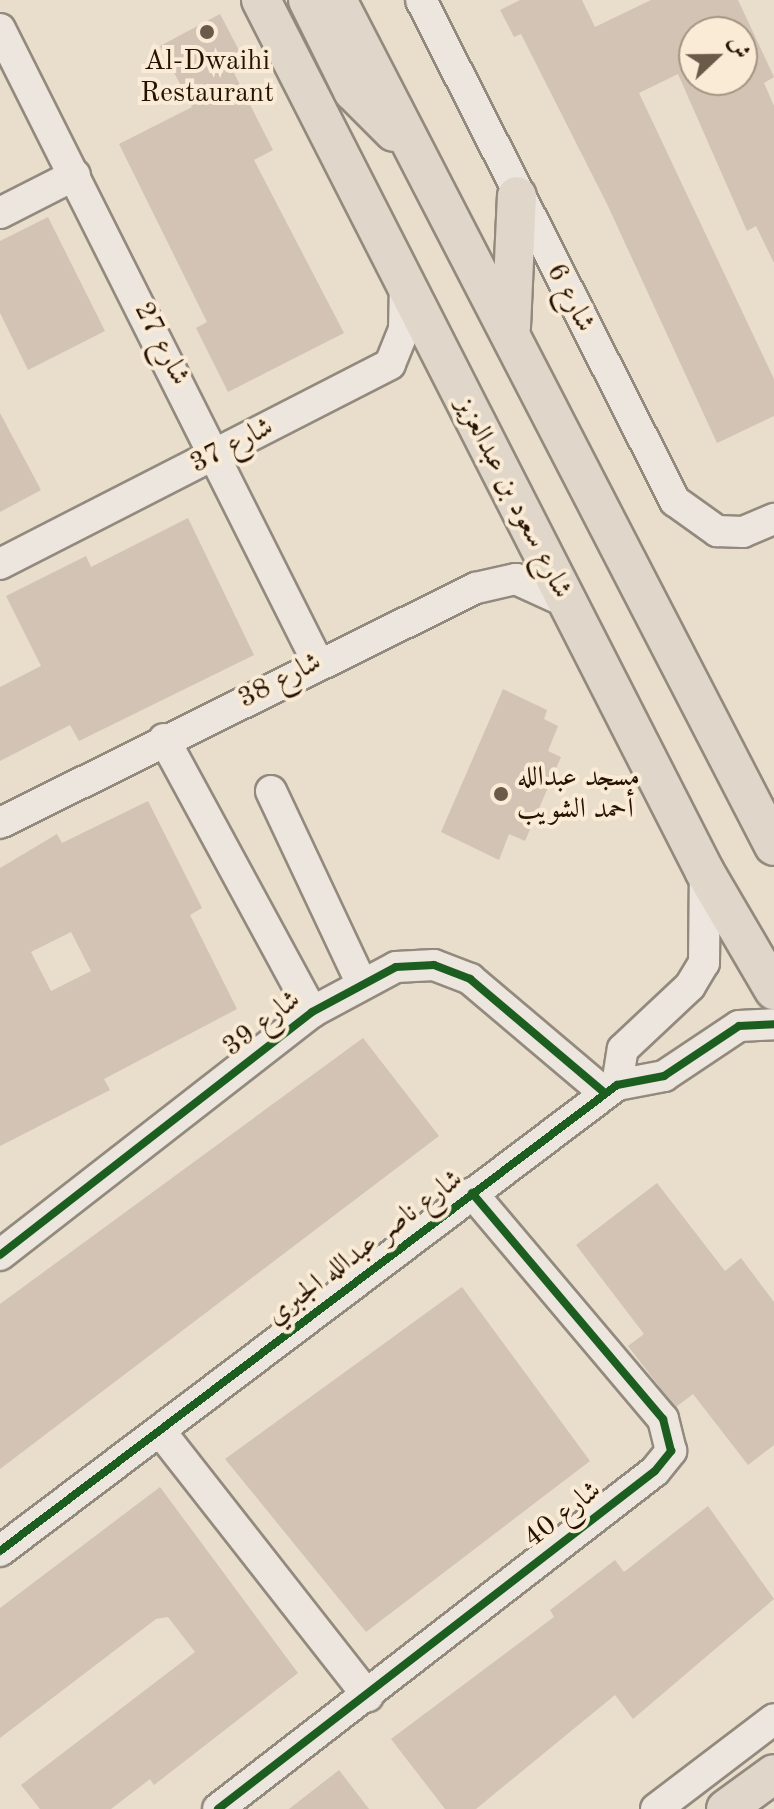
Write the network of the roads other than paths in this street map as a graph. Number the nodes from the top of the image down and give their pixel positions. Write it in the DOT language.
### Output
graph roads {
  1 [pos="261,0"];
  2 [pos="308,0"];
  3 [pos="337,0"];
  4 [pos="421,0"];
  5 [pos="0,29"];
  6 [pos="407,138"];
  7 [pos="75,175"];
  8 [pos="517,196"];
  9 [pos="0,213"];
  10 [pos="405,286"];
  11 [pos="512,342"];
  12 [pos="217,454"];
  13 [pos="771,521"];
  14 [pos="0,564"];
  15 [pos="566,602"];
  16 [pos="317,661"];
  17 [pos="164,739"];
  18 [pos="271,791"];
  19 [pos="0,823"];
  20 [pos="773,842"];
  21 [pos="705,872"];
  22 [pos="361,982"];
  23 [pos="774,990"];
  24 [pos="312,1012"];
  25 [pos="774,1024"];
  26 [pos="611,1089"];
  27 [pos="472,1193"];
  28 [pos="0,1255"];
  29 [pos="160,1431"];
  30 [pos="0,1551"];
  31 [pos="368,1696"];
  32 [pos="774,1719"];
  33 [pos="774,1774"];
  34 [pos="218,1809"];
  35 [pos="656,1809"];
  36 [pos="726,1809"];
  1 -- 10 [label="main road, شارع سعود بن عبدالعزيز"];
  2 -- 6 [label="main road"];
  3 -- 6 [label="main road"];
  4 -- 8 [label="street, شارع 6"];
  5 -- 7 [label="street, شارع 27"];
  6 -- 11 [label="main road"];
  7 -- 9 [label="street"];
  7 -- 12 [label="street, شارع 27"];
  8 -- 11 [label="main road"];
  8 -- 13 [label="street, شارع 6"];
  10 -- 12 [label="street, شارع 37"];
  10 -- 15 [label="main road, شارع سعود بن عبدالعزيز"];
  11 -- 20 [label="main road"];
  12 -- 14 [label="street, شارع 37"];
  12 -- 16 [label="street, شارع 27"];
  15 -- 16 [label="street, شارع 38"];
  15 -- 21 [label="main road, شارع سعود بن عبدالعزيز"];
  16 -- 17 [label="street, شارع 38"];
  17 -- 19 [label="street, شارع 38"];
  17 -- 24 [label="street"];
  18 -- 22 [label="street"];
  21 -- 23 [label="main road, شارع سعود بن عبدالعزيز"];
  21 -- 26 [label="street"];
  22 -- 24 [label="street, شارع 39"];
  22 -- 26 [label="street, شارع 39"];
  24 -- 28 [label="street, شارع 39"];
  25 -- 26 [label="street, شارع ناصر عبدالله الجبري"];
  26 -- 27 [label="street, شارع ناصر عبدالله الجبري"];
  27 -- 29 [label="street, شارع ناصر عبدالله الجبري"];
  27 -- 31 [label="street, شارع 40"];
  29 -- 30 [label="street, شارع ناصر عبدالله الجبري"];
  29 -- 31 [label="street"];
  31 -- 34 [label="street, شارع 40"];
  32 -- 35 [label="street"];
  33 -- 36 [label="main road"];
}
